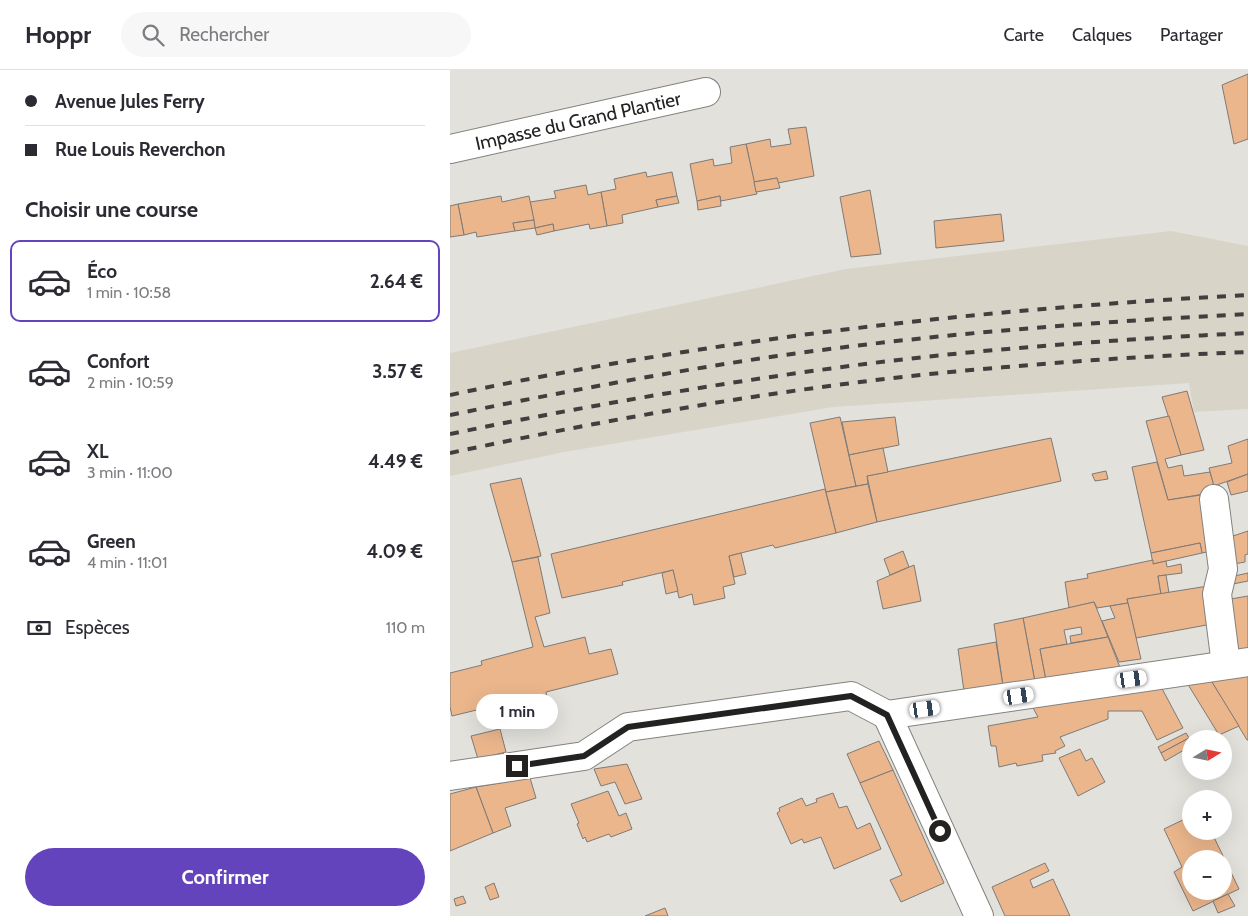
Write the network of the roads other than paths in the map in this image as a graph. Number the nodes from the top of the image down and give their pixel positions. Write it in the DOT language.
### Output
graph roads {
  1 [pos="706,92"];
  2 [pos="450,149"];
  3 [pos="1214,499"];
  4 [pos="1237,664"];
  5 [pos="887,715"];
  6 [pos="450,776"];
  7 [pos="979,916"];
  1 -- 2 [label="street, Impasse du Grand Plantier"];
  3 -- 4 [label="street"];
  4 -- 5 [label="street"];
  5 -- 6 [label="street"];
  5 -- 7 [label="street"];
}
